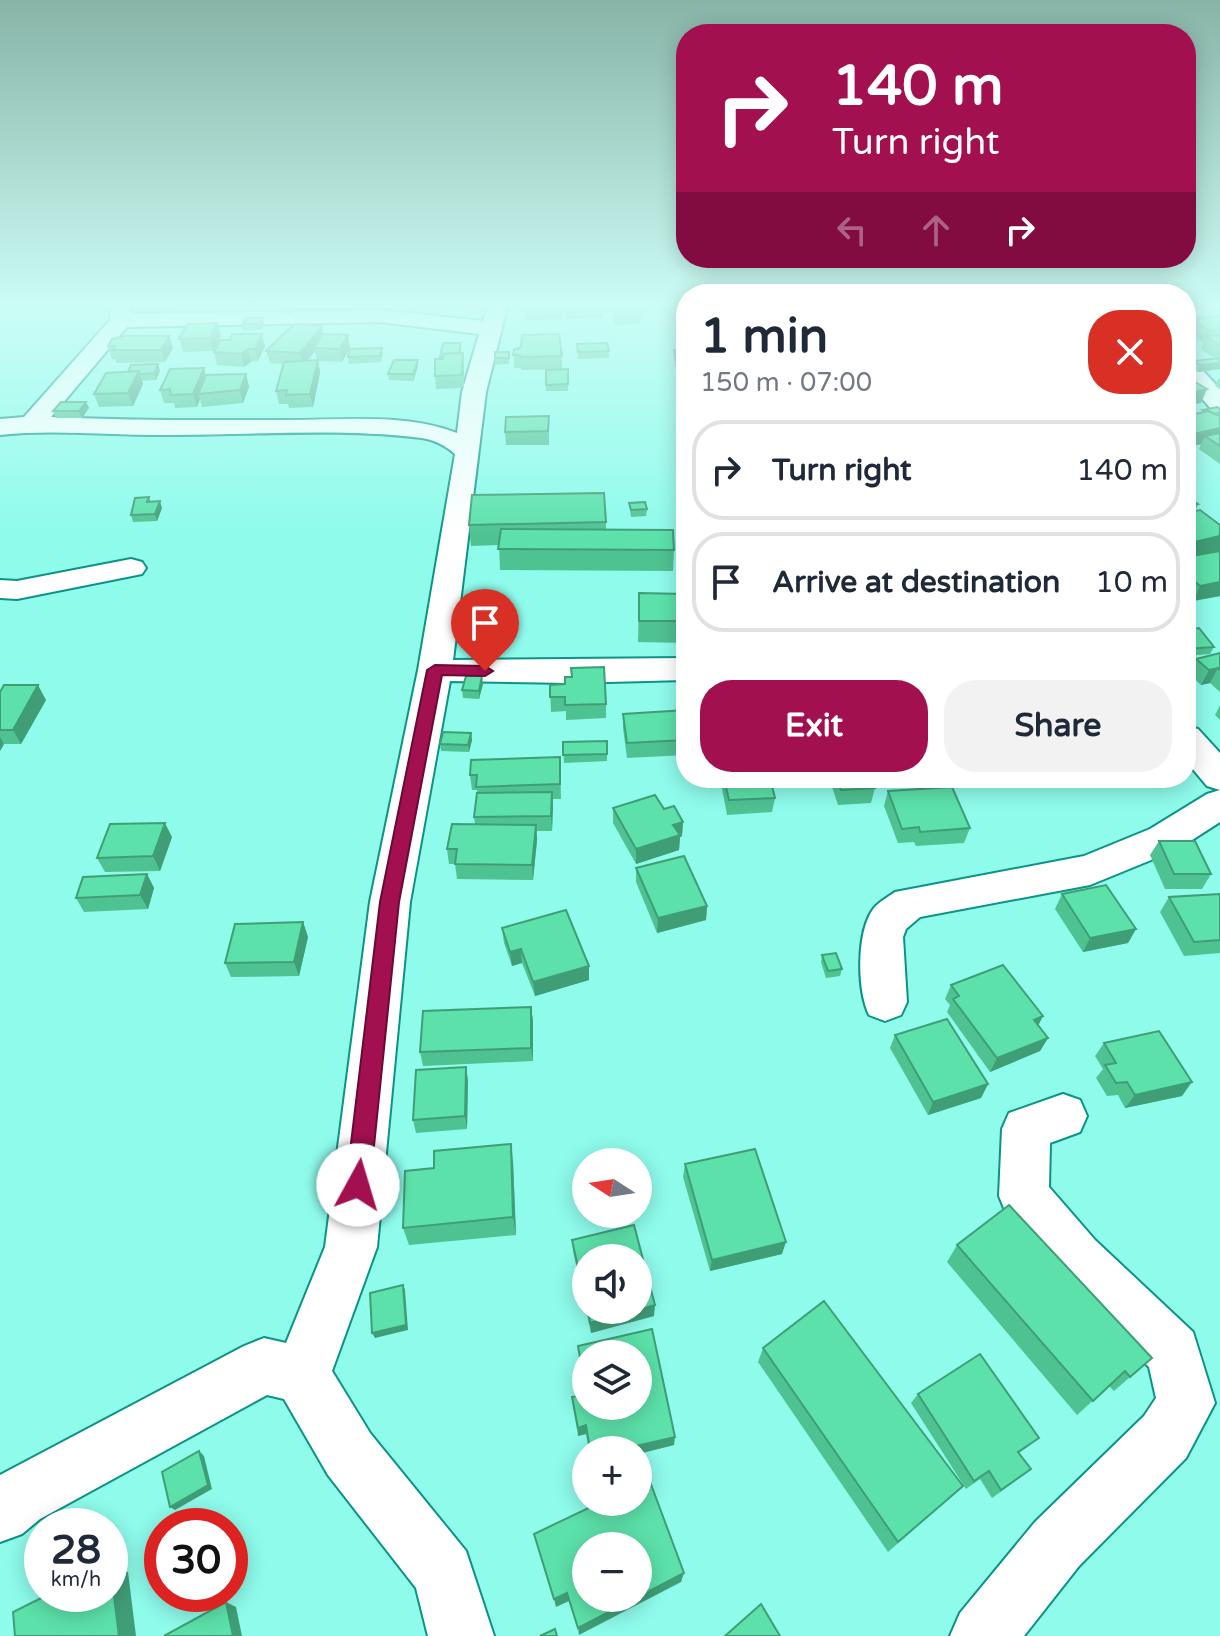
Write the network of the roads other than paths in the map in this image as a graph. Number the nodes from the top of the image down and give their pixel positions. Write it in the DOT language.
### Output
graph roads {
  1 [pos="64,384"];
  2 [pos="476,384"];
  3 [pos="1202,384"];
  4 [pos="1220,404"];
  5 [pos="470,419"];
  6 [pos="32,424"];
  7 [pos="0,427"];
  8 [pos="430,431"];
  9 [pos="468,452"];
  10 [pos="131,568"];
  11 [pos="0,589"];
  12 [pos="676,669"];
  13 [pos="435,670"];
  14 [pos="1196,749"];
  15 [pos="1220,777"];
  16 [pos="1220,804"];
  17 [pos="885,1002"];
  18 [pos="1063,1116"];
  19 [pos="302,1375"];
  20 [pos="0,1512"];
  21 [pos="461,1636"];
  22 [pos="983,1636"];
  1 -- 6 [label="street"];
  2 -- 5 [label="street"];
  3 -- 4 [label="street"];
  5 -- 8 [label="street"];
  5 -- 9 [label="street"];
  6 -- 7 [label="street"];
  6 -- 8 [label="street"];
  8 -- 9 [label="street"];
  9 -- 13 [label="street"];
  10 -- 11 [label="street"];
  12 -- 13 [label="street"];
  13 -- 19 [label="street"];
  14 -- 15 [label="street"];
  16 -- 17 [label="street"];
  18 -- 22 [label="street"];
  19 -- 20 [label="street"];
  19 -- 21 [label="street"];
}
